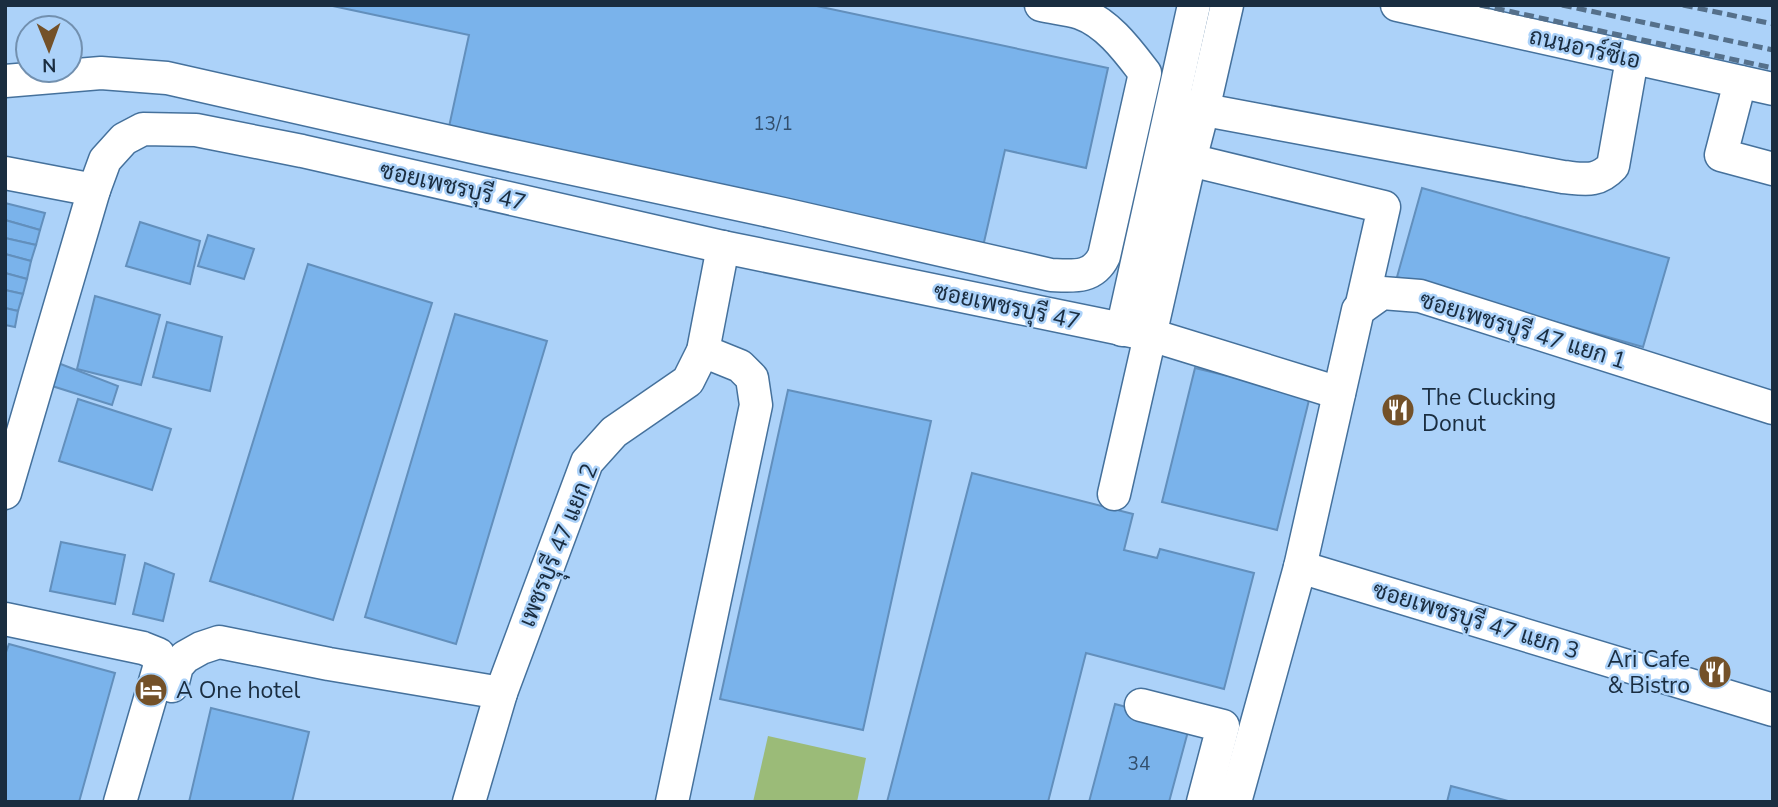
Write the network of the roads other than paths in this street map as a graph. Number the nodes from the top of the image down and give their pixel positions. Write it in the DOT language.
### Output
graph roads {
  1 [pos="1041,5"];
  2 [pos="1194,5"];
  3 [pos="1227,5"];
  4 [pos="1396,5"];
  5 [pos="1632,59"];
  6 [pos="5,81"];
  7 [pos="1740,82"];
  8 [pos="1773,89"];
  9 [pos="1172,104"];
  10 [pos="1203,110"];
  11 [pos="1190,160"];
  12 [pos="1773,169"];
  13 [pos="5,173"];
  14 [pos="94,190"];
  15 [pos="723,247"];
  16 [pos="1361,308"];
  17 [pos="1137,332"];
  18 [pos="703,351"];
  19 [pos="1339,393"];
  20 [pos="1773,408"];
  21 [pos="5,493"];
  22 [pos="1114,494"];
  23 [pos="1300,567"];
  24 [pos="5,619"];
  25 [pos="165,677"];
  26 [pos="501,693"];
  27 [pos="1141,705"];
  28 [pos="1773,710"];
  29 [pos="120,802"];
  30 [pos="138,802"];
  31 [pos="469,802"];
  32 [pos="672,802"];
  33 [pos="1203,802"];
  34 [pos="1235,802"];
  1 -- 6 [label="street"];
  2 -- 9 [label="street"];
  3 -- 10 [label="street"];
  4 -- 5 [label="street, ถนนอาร์ซีเอ"];
  5 -- 7 [label="street, ถนนอาร์ซีเอ"];
  5 -- 10 [label="street"];
  7 -- 8 [label="street, ถนนอาร์ซีเอ"];
  7 -- 12 [label="street"];
  9 -- 10 [label="street"];
  9 -- 17 [label="street"];
  10 -- 11 [label="street"];
  11 -- 16 [label="street"];
  11 -- 17 [label="street"];
  13 -- 14 [label="street"];
  14 -- 15 [label="street, ซอยเพชรบุรี 47"];
  14 -- 21 [label="street, ซอยเพชรบุรี 47"];
  15 -- 17 [label="street, ซอยเพชรบุรี 47"];
  15 -- 18 [label="street, เพชรบุุรี 47 แยก 2"];
  16 -- 19 [label="street"];
  16 -- 20 [label="street, ซอยเพชรบุรี 47 แยก 1"];
  17 -- 19 [label="street, ซอยเพชรบุรี 47"];
  17 -- 22 [label="street"];
  18 -- 26 [label="street, เพชรบุุรี 47 แยก 2"];
  18 -- 32 [label="street"];
  19 -- 23 [label="street"];
  23 -- 28 [label="street, ซอยเพชรบุรี 47 แยก 3"];
  23 -- 34 [label="street"];
  24 -- 25 [label="street"];
  25 -- 26 [label="street"];
  25 -- 29 [label="street"];
  25 -- 30 [label="street"];
  26 -- 31 [label="street, เพชรบุุรี 47 แยก 2"];
  27 -- 33 [label="street"];
}
